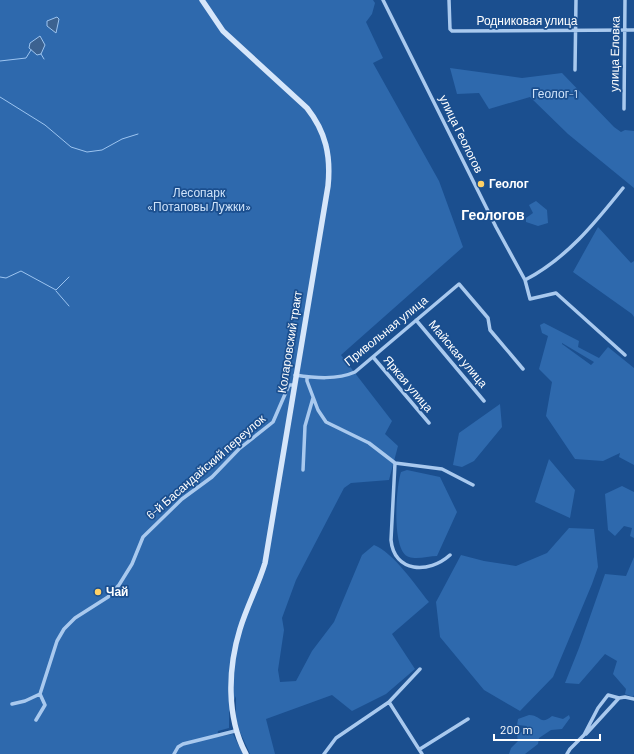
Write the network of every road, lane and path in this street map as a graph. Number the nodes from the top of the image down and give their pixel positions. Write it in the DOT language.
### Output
graph roads {
  1 [pos="202,0"];
  2 [pos="383,0"];
  3 [pos="449,0"];
  4 [pos="576,0"];
  5 [pos="625,0"];
  6 [pos="625,30"];
  7 [pos="634,30"];
  8 [pos="576,31"];
  9 [pos="575,70"];
  10 [pos="624,109"];
  11 [pos="623,188"];
  12 [pos="525,280"];
  13 [pos="416,320"];
  14 [pos="625,355"];
  15 [pos="373,357"];
  16 [pos="523,369"];
  17 [pos="295,375"];
  18 [pos="307,377"];
  19 [pos="294,385"];
  20 [pos="313,397"];
  21 [pos="484,402"];
  22 [pos="429,423"];
  23 [pos="395,463"];
  24 [pos="303,470"];
  25 [pos="473,485"];
  26 [pos="450,555"];
  27 [pos="420,669"];
  28 [pos="40,694"];
  29 [pos="619,698"];
  30 [pos="634,699"];
  31 [pos="389,702"];
  32 [pos="12,704"];
  33 [pos="468,719"];
  34 [pos="36,720"];
  35 [pos="235,731"];
  36 [pos="584,735"];
  37 [pos="420,750"];
  38 [pos="174,754"];
  39 [pos="246,754"];
  40 [pos="324,754"];
  41 [pos="422,754"];
  42 [pos="568,754"];
  1 -- 17 [label="street, Коларовский тракт"];
  2 -- 12 [label="street, улица Геологов"];
  3 -- 8 [label="street, Родниковая улица"];
  4 -- 8 [label="street"];
  5 -- 6 [label="street, улица Еловка"];
  6 -- 7 [label="street, Родниковая улица"];
  6 -- 8 [label="street, Родниковая улица"];
  6 -- 10 [label="street, улица Еловка"];
  8 -- 9 [label="street"];
  11 -- 12 [label="street"];
  12 -- 14 [label="street, улица Геологов"];
  13 -- 15 [label="street, Привольная улица"];
  13 -- 16 [label="street, Привольная улица"];
  13 -- 21 [label="street, Майская улица"];
  15 -- 18 [label="street, Привольная улица"];
  15 -- 22 [label="street, Яркая улица"];
  17 -- 18 [label="street, Привольная улица"];
  17 -- 19 [label="street, Коларовский тракт"];
  18 -- 20 [label="street"];
  19 -- 28 [label="street, 6-й Басандайский переулок"];
  19 -- 35 [label="street, Коларовский тракт"];
  20 -- 23 [label="street"];
  20 -- 24 [label="street"];
  23 -- 25 [label="street"];
  23 -- 26 [label="street"];
  27 -- 31 [label="street"];
  28 -- 32 [label="street"];
  28 -- 34 [label="street, 6-й Басандайский переулок"];
  29 -- 30 [label="street"];
  29 -- 36 [label="street"];
  29 -- 36 [label="street"];
  31 -- 37 [label="street"];
  31 -- 40 [label="street"];
  33 -- 37 [label="street"];
  35 -- 38 [label="street"];
  35 -- 39 [label="street, Коларовский тракт"];
  36 -- 42 [label="street"];
  37 -- 41 [label="street"];
}
